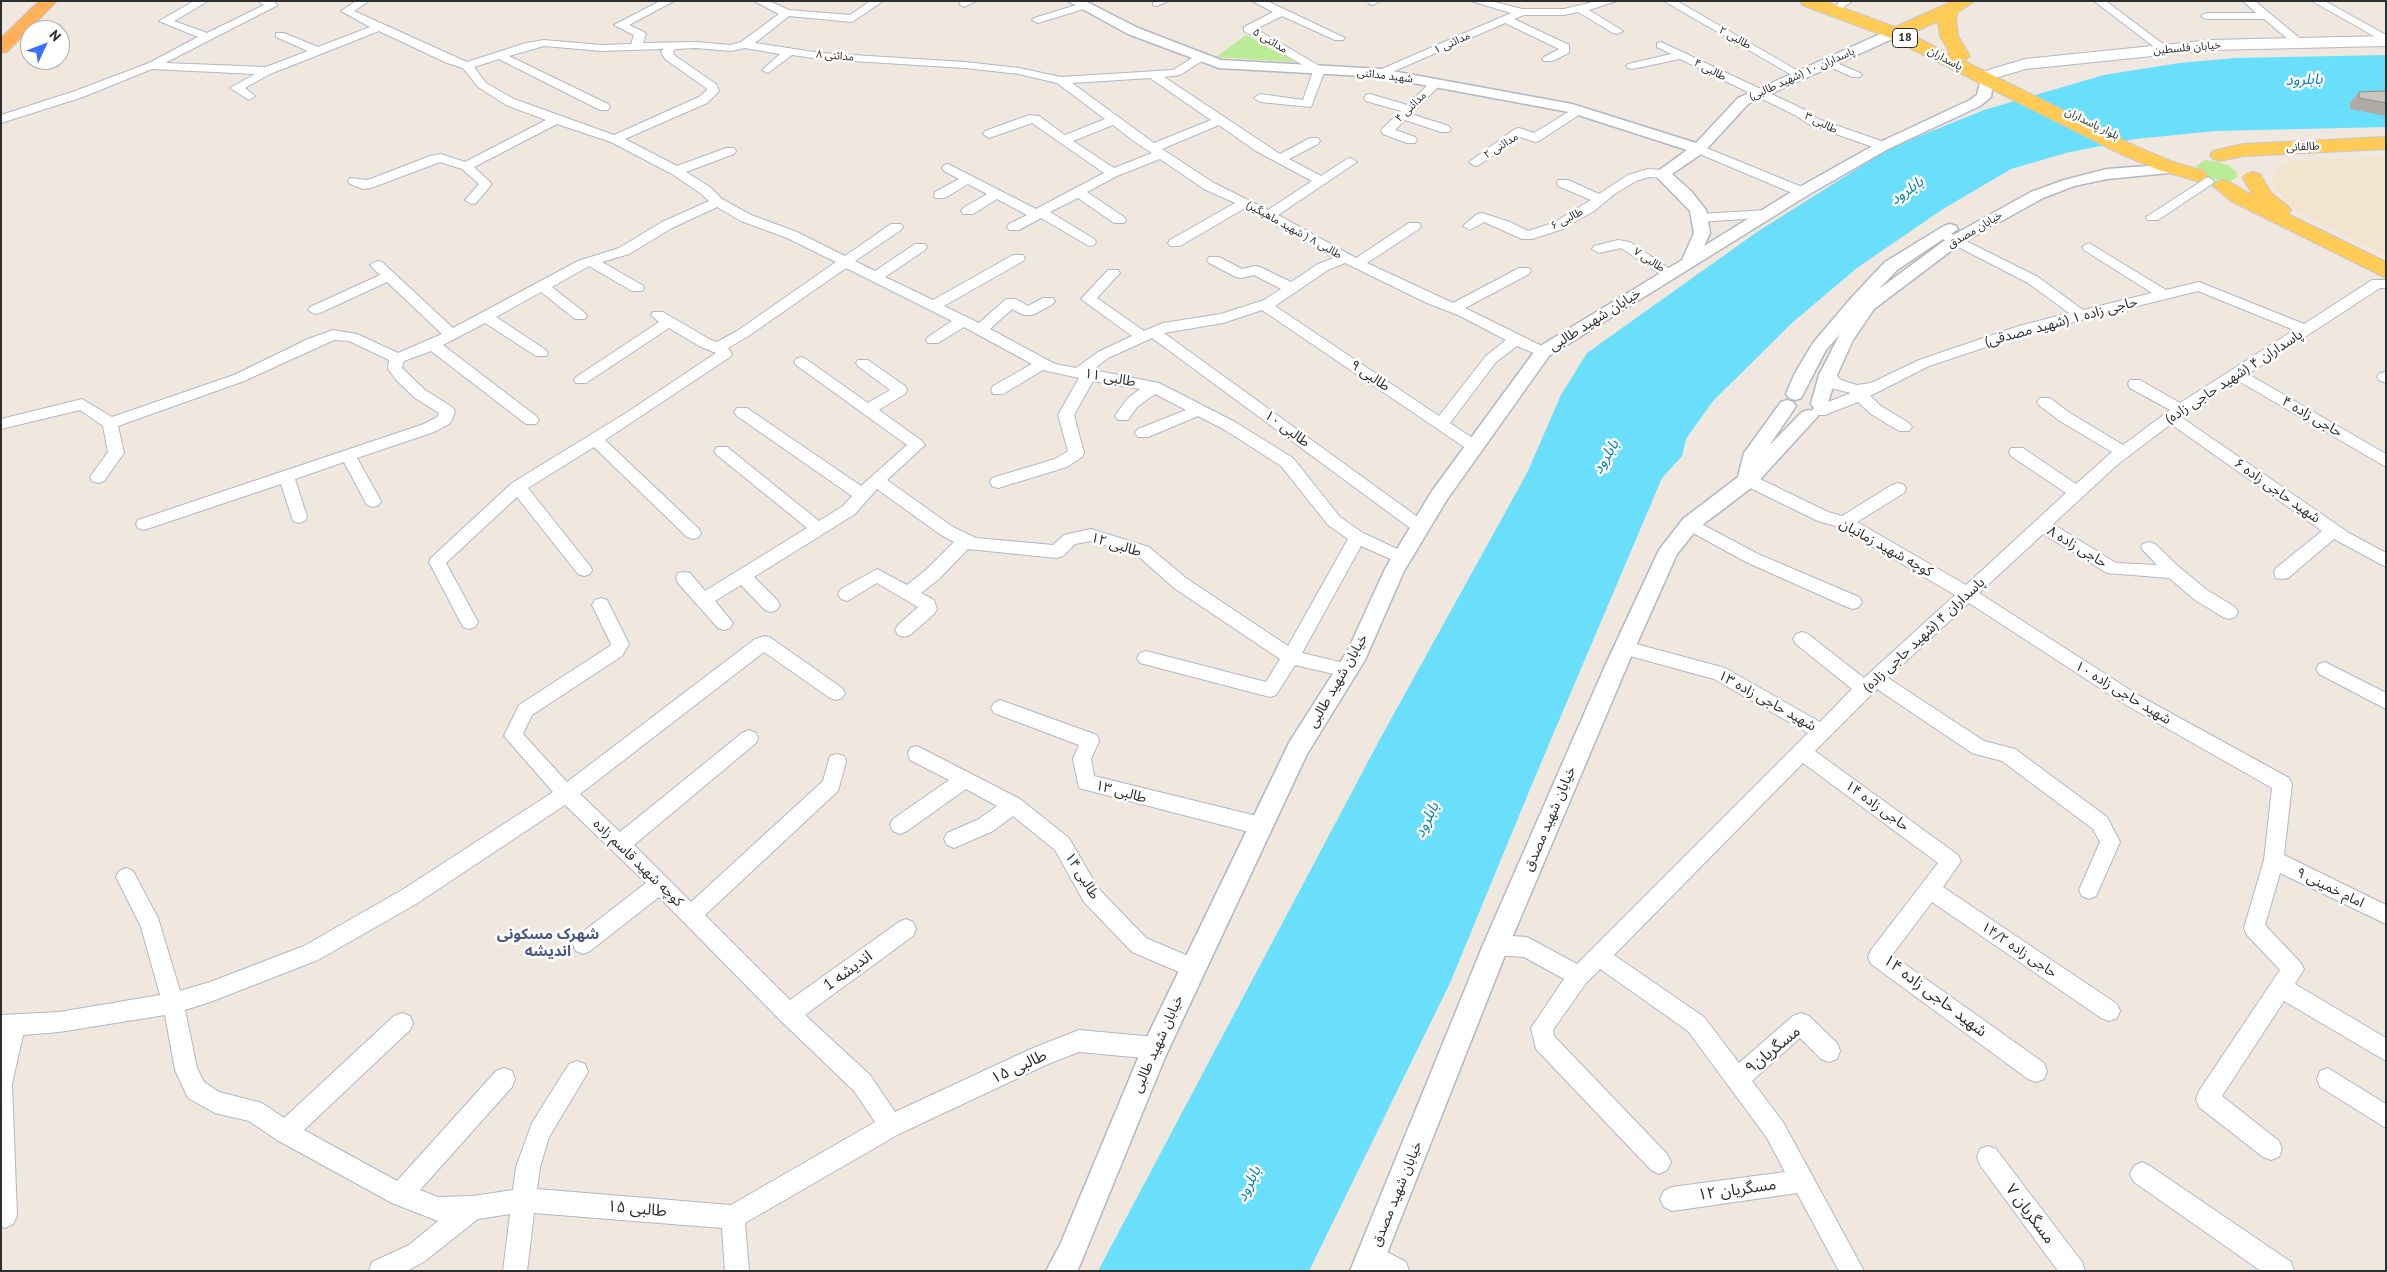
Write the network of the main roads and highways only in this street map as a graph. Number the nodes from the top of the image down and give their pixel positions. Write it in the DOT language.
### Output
graph roads {
  1 [pos="32,1"];
  2 [pos="49,1"];
  3 [pos="1808,1"];
  4 [pos="1967,1"];
  5 [pos="1837,3"];
  6 [pos="1952,5"];
  7 [pos="1900,30"];
  8 [pos="1,32"];
  9 [pos="2386,41"];
  10 [pos="1,48"];
  11 [pos="1961,56"];
  12 [pos="1994,80"];
  13 [pos="2386,143"];
  14 [pos="2243,150"];
  15 [pos="2140,153"];
  16 [pos="2386,153"];
  17 [pos="2203,155"];
  18 [pos="2257,171"];
  19 [pos="2210,181"];
  20 [pos="2386,262"];
  21 [pos="2383,280"];
  1 -- 8 [label="highway"];
  2 -- 10 [label="highway"];
  3 -- 7 [label="main road, پاسداران / 18"];
  4 -- 6 [label="main road"];
  5 -- 7 [label="main road, پاسداران / 18"];
  6 -- 7 [label="main road"];
  6 -- 11 [label="main road"];
  7 -- 11 [label="main road, پاسداران / 18"];
  7 -- 12 [label="main road, پاسداران / 18"];
  9 -- 12 [label="main road, خیابان فلسطین"];
  11 -- 12 [label="main road, پاسداران / 18"];
  12 -- 15 [label="main road, بلوار پاسداران"];
  13 -- 14 [label="main road, طالقانی"];
  14 -- 17 [label="main road, طالقانی"];
  14 -- 18 [label="main road"];
  15 -- 17 [label="main road, بلوار پاسداران"];
  15 -- 19 [label="main road, بلوار پاسداران"];
  16 -- 18 [label="main road, طالقانی"];
  17 -- 18 [label="main road"];
  17 -- 19 [label="main road"];
  18 -- 19 [label="main road, طالقانی"];
  18 -- 20 [label="main road"];
  19 -- 21 [label="main road, بلوار پاسداران"];
}
